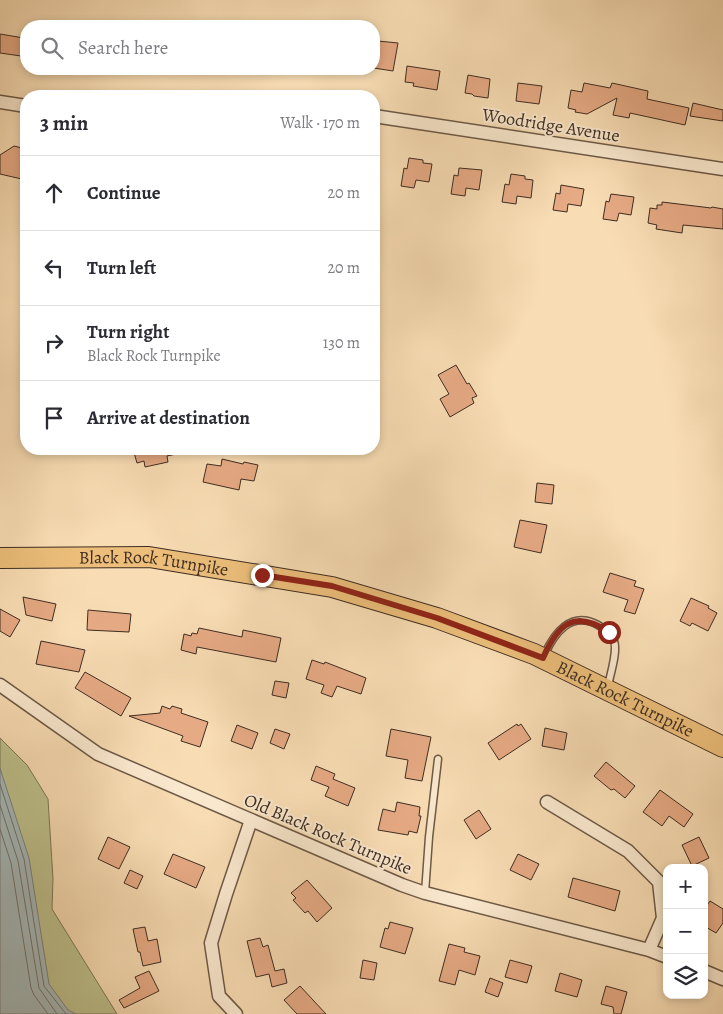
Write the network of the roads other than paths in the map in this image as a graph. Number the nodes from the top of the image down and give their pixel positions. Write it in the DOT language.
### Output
graph roads {
  1 [pos="0,102"];
  2 [pos="20,105"];
  3 [pos="380,117"];
  4 [pos="723,169"];
  5 [pos="0,558"];
  6 [pos="543,658"];
  7 [pos="0,685"];
  8 [pos="608,690"];
  9 [pos="723,747"];
  10 [pos="438,759"];
  11 [pos="546,802"];
  12 [pos="251,820"];
  13 [pos="425,893"];
  14 [pos="649,950"];
  15 [pos="663,955"];
  16 [pos="708,973"];
  17 [pos="723,979"];
  18 [pos="236,1014"];
  1 -- 2 [label="street"];
  3 -- 4 [label="street, Woodridge Avenue"];
  5 -- 6 [label="main road, Black Rock Turnpike"];
  6 -- 8 [label="main road, Black Rock Turnpike"];
  6 -- 8 [label="lane"];
  7 -- 12 [label="street, Old Black Rock Turnpike"];
  8 -- 9 [label="main road, Black Rock Turnpike"];
  10 -- 13 [label="lane"];
  11 -- 14 [label="street"];
  12 -- 13 [label="street, Old Black Rock Turnpike"];
  12 -- 18 [label="street"];
  13 -- 14 [label="street, Old Black Rock Turnpike"];
  14 -- 15 [label="street, Old Black Rock Turnpike"];
  16 -- 17 [label="street"];
}
